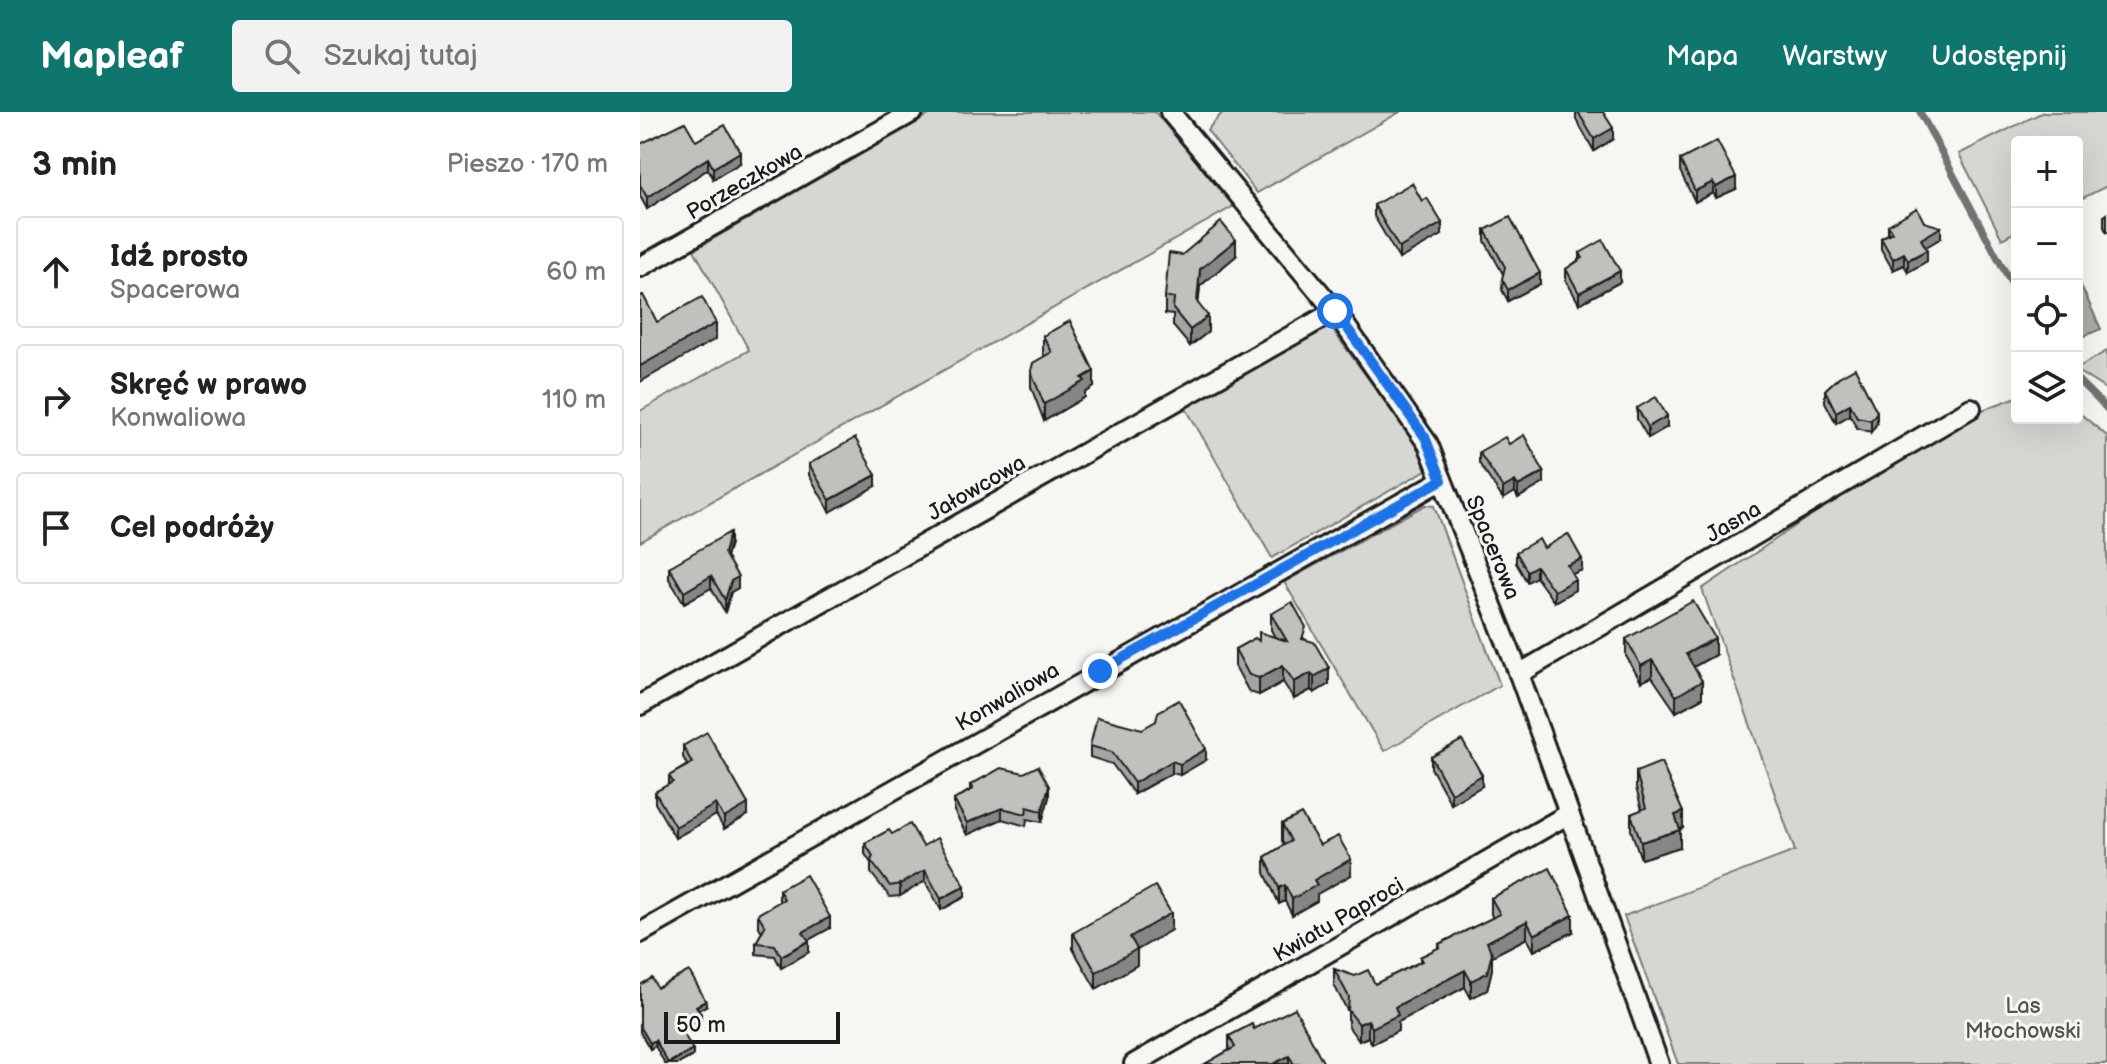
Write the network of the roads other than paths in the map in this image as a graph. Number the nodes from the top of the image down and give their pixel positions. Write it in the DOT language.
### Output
graph roads {
  1 [pos="913,112"];
  2 [pos="1170,112"];
  3 [pos="640,267"];
  4 [pos="1335,311"];
  5 [pos="1971,408"];
  6 [pos="1442,480"];
  7 [pos="1519,674"];
  8 [pos="640,705"];
  9 [pos="1567,815"];
  10 [pos="640,933"];
  11 [pos="1134,1064"];
  12 [pos="1659,1064"];
  1 -- 3 [label="street, Porzeczkowa"];
  2 -- 4 [label="street, Spacerowa"];
  4 -- 6 [label="street, Spacerowa"];
  4 -- 8 [label="street, Jałowcowa"];
  5 -- 7 [label="street, Jasna"];
  6 -- 7 [label="street, Spacerowa"];
  6 -- 10 [label="street, Konwaliowa"];
  7 -- 9 [label="street, Spacerowa"];
  9 -- 11 [label="street, Kwiatu Paproci"];
  9 -- 12 [label="street, Spacerowa"];
}
